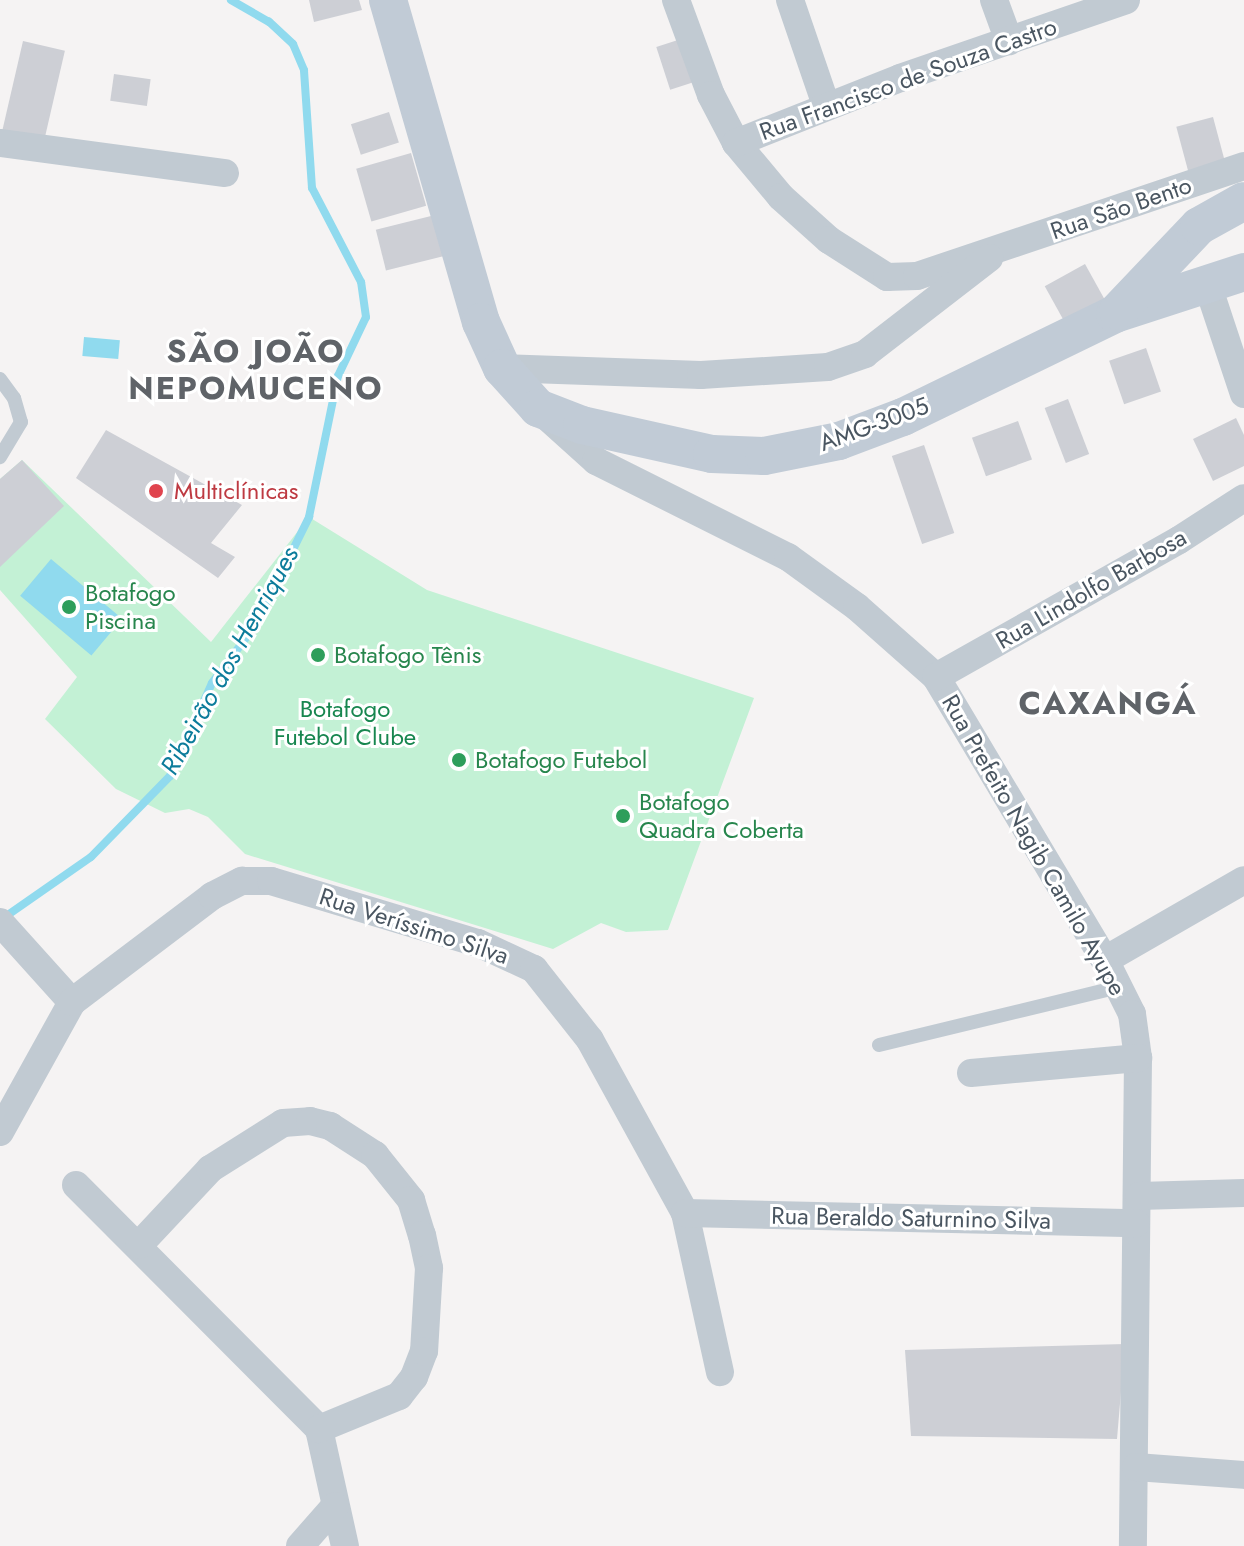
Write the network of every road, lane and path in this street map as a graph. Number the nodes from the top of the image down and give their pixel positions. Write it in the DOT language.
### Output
graph roads {
  1 [pos="388,0"];
  2 [pos="676,0"];
  3 [pos="790,0"];
  4 [pos="994,0"];
  5 [pos="1126,0"];
  6 [pos="1009,41"];
  7 [pos="826,105"];
  8 [pos="0,143"];
  9 [pos="736,143"];
  10 [pos="1244,166"];
  11 [pos="225,173"];
  12 [pos="1244,201"];
  13 [pos="999,250"];
  14 [pos="1244,272"];
  15 [pos="1206,280"];
  16 [pos="1115,314"];
  17 [pos="502,368"];
  18 [pos="0,379"];
  19 [pos="1244,394"];
  20 [pos="538,408"];
  21 [pos="0,457"];
  22 [pos="1244,498"];
  23 [pos="936,677"];
  24 [pos="1244,880"];
  25 [pos="7,929"];
  26 [pos="1105,960"];
  27 [pos="1118,987"];
  28 [pos="72,1002"];
  29 [pos="879,1045"];
  30 [pos="1138,1058"];
  31 [pos="971,1073"];
  32 [pos="2,1130"];
  33 [pos="76,1185"];
  34 [pos="1244,1193"];
  35 [pos="1138,1209"];
  36 [pos="685,1213"];
  37 [pos="139,1245"];
  38 [pos="720,1372"];
  39 [pos="319,1429"];
  40 [pos="1136,1467"];
  41 [pos="1244,1475"];
  42 [pos="335,1506"];
  43 [pos="300,1546"];
  44 [pos="345,1546"];
  45 [pos="1133,1546"];
  1 -- 17 [label="main road"];
  2 -- 9 [label="street, Rua São Bento"];
  3 -- 7 [label="street"];
  4 -- 6 [label="street"];
  5 -- 6 [label="street, Rua Francisco de Souza Castro"];
  6 -- 7 [label="street, Rua Francisco de Souza Castro"];
  7 -- 9 [label="street, Rua Francisco de Souza Castro"];
  8 -- 11 [label="street"];
  9 -- 13 [label="street, Rua São Bento"];
  10 -- 13 [label="street, Rua São Bento"];
  12 -- 16 [label="main road"];
  13 -- 17 [label="street"];
  14 -- 15 [label="main road, AMG-3005"];
  15 -- 16 [label="main road, AMG-3005"];
  15 -- 19 [label="street"];
  16 -- 20 [label="main road, AMG-3005"];
  17 -- 20 [label="main road"];
  18 -- 21 [label="lane"];
  20 -- 23 [label="street, Rua Prefeito Nagib Camilo Ayupe"];
  22 -- 23 [label="street, Rua Lindolfo Barbosa"];
  23 -- 26 [label="street, Rua Prefeito Nagib Camilo Ayupe"];
  24 -- 26 [label="street"];
  25 -- 28 [label="street"];
  26 -- 27 [label="street, Rua Prefeito Nagib Camilo Ayupe"];
  27 -- 29 [label="lane"];
  27 -- 30 [label="street, Rua Prefeito Nagib Camilo Ayupe"];
  28 -- 32 [label="street, Rua Veríssimo Silva"];
  28 -- 36 [label="street, Rua Veríssimo Silva"];
  30 -- 31 [label="street"];
  30 -- 35 [label="street, Rua Prefeito Nagib Camilo Ayupe"];
  33 -- 37 [label="street"];
  34 -- 35 [label="street, Rua Beraldo Saturnino Silva"];
  35 -- 36 [label="street, Rua Beraldo Saturnino Silva"];
  35 -- 40 [label="street, Rua Prefeito Nagib Camilo Ayupe"];
  36 -- 38 [label="street, Rua Veríssimo Silva"];
  37 -- 39 [label="street"];
  37 -- 39 [label="street"];
  39 -- 42 [label="street"];
  40 -- 41 [label="street"];
  40 -- 45 [label="street, Rua Prefeito Nagib Camilo Ayupe"];
  42 -- 43 [label="street"];
  42 -- 44 [label="street"];
}
